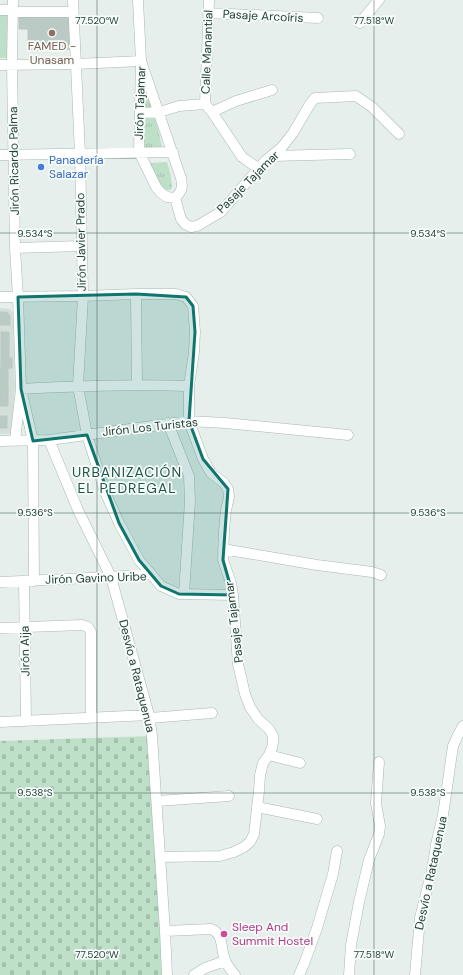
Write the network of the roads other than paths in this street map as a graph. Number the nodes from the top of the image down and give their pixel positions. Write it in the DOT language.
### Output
graph roads {
  1 [pos="73,0"];
  2 [pos="138,0"];
  3 [pos="209,0"];
  4 [pos="379,0"];
  5 [pos="13,7"];
  6 [pos="0,10"];
  7 [pos="74,12"];
  8 [pos="208,13"];
  9 [pos="318,18"];
  10 [pos="360,23"];
  11 [pos="142,61"];
  12 [pos="76,64"];
  13 [pos="0,65"];
  14 [pos="12,65"];
  15 [pos="272,90"];
  16 [pos="209,108"];
  17 [pos="160,112"];
  18 [pos="140,114"];
  19 [pos="399,134"];
  20 [pos="139,152"];
  21 [pos="173,152"];
  22 [pos="80,154"];
  23 [pos="350,154"];
  24 [pos="0,155"];
  25 [pos="13,155"];
  26 [pos="272,156"];
  27 [pos="259,169"];
  28 [pos="171,197"];
  29 [pos="81,246"];
  30 [pos="15,248"];
  31 [pos="136,294"];
  32 [pos="83,296"];
  33 [pos="0,297"];
  34 [pos="18,297"];
  35 [pos="137,385"];
  36 [pos="78,386"];
  37 [pos="189,386"];
  38 [pos="21,389"];
  39 [pos="189,420"];
  40 [pos="168,423"];
  41 [pos="87,435"];
  42 [pos="348,435"];
  43 [pos="0,440"];
  44 [pos="15,440"];
  45 [pos="49,440"];
  46 [pos="33,441"];
  47 [pos="223,549"];
  48 [pos="150,574"];
  49 [pos="381,575"];
  50 [pos="111,577"];
  51 [pos="29,581"];
  52 [pos="0,582"];
  53 [pos="184,594"];
  54 [pos="233,595"];
  55 [pos="24,627"];
  56 [pos="0,628"];
  57 [pos="212,713"];
  58 [pos="150,716"];
  59 [pos="90,717"];
  60 [pos="26,721"];
  61 [pos="0,722"];
  62 [pos="463,726"];
  63 [pos="269,755"];
  64 [pos="378,762"];
  65 [pos="300,763"];
  66 [pos="229,796"];
  67 [pos="157,801"];
  68 [pos="257,807"];
  69 [pos="317,819"];
  70 [pos="337,851"];
  71 [pos="160,857"];
  72 [pos="165,931"];
  73 [pos="225,961"];
  74 [pos="167,975"];
  75 [pos="194,975"];
  76 [pos="235,975"];
  77 [pos="299,975"];
  78 [pos="349,975"];
  79 [pos="415,975"];
  1 -- 7 [label="street, Jirón Javier Prado"];
  2 -- 11 [label="street, Jirón Tajamar"];
  3 -- 8 [label="street, Calle Manantial"];
  4 -- 10 [label="street"];
  5 -- 6 [label="street"];
  5 -- 7 [label="street"];
  5 -- 14 [label="street, Jirón Ricardo Palma"];
  7 -- 12 [label="street, Jirón Javier Prado"];
  8 -- 9 [label="street, Pasaje Arcoíris"];
  8 -- 16 [label="street, Calle Manantial"];
  11 -- 12 [label="street"];
  11 -- 17 [label="street"];
  11 -- 18 [label="street, Jirón Tajamar"];
  12 -- 14 [label="street"];
  12 -- 22 [label="street, Jirón Javier Prado"];
  13 -- 14 [label="street"];
  14 -- 25 [label="street, Jirón Ricardo Palma"];
  15 -- 16 [label="street"];
  16 -- 17 [label="street"];
  16 -- 27 [label="street"];
  17 -- 18 [label="street"];
  17 -- 21 [label="street"];
  18 -- 20 [label="street, Jirón Tajamar"];
  19 -- 26 [label="street, Pasaje Tajamar"];
  20 -- 21 [label="street"];
  20 -- 22 [label="street"];
  20 -- 28 [label="street, Jirón Tajamar"];
  21 -- 28 [label="street"];
  22 -- 25 [label="street"];
  22 -- 29 [label="street, Jirón Javier Prado"];
  23 -- 26 [label="street"];
  24 -- 25 [label="street"];
  25 -- 30 [label="street, Jirón Ricardo Palma"];
  26 -- 27 [label="street, Pasaje Tajamar"];
  27 -- 28 [label="street, Pasaje Tajamar"];
  29 -- 30 [label="street"];
  29 -- 32 [label="street, Jirón Javier Prado"];
  30 -- 34 [label="street, Jirón Ricardo Palma"];
  31 -- 32 [label="street"];
  31 -- 35 [label="street"];
  31 -- 37 [label="street, Pasaje Tajamar"];
  32 -- 34 [label="street"];
  32 -- 36 [label="street, Jirón Javier Prado"];
  33 -- 34 [label="street"];
  34 -- 38 [label="street, Jirón Ricardo Palma"];
  35 -- 36 [label="street"];
  35 -- 37 [label="street"];
  36 -- 38 [label="street"];
  36 -- 41 [label="street, Jirón Javier Prado"];
  37 -- 39 [label="street, Pasaje Tajamar"];
  38 -- 44 [label="street"];
  38 -- 46 [label="street, Jirón Ricardo Palma"];
  39 -- 40 [label="street, Jirón Los Turistas"];
  39 -- 42 [label="street, Jirón Los Turistas"];
  39 -- 47 [label="street, Pasaje Tajamar"];
  40 -- 41 [label="street, Jirón Los Turistas"];
  40 -- 53 [label="street"];
  41 -- 45 [label="street, Jirón Los Turistas"];
  41 -- 48 [label="street, Jirón Javier Prado"];
  43 -- 44 [label="street, Jirón Los Turistas"];
  44 -- 46 [label="street, Jirón Los Turistas"];
  45 -- 46 [label="street, Jirón Los Turistas"];
  45 -- 50 [label="street, Desvío a Rataquenua"];
  46 -- 51 [label="street, Jirón Aija"];
  47 -- 49 [label="street"];
  47 -- 54 [label="street, Pasaje Tajamar"];
  48 -- 50 [label="street, Jirón Gavino Uribe"];
  48 -- 53 [label="street, Jirón Gavino Uribe"];
  50 -- 51 [label="street, Jirón Gavino Uribe"];
  50 -- 58 [label="street, Desvío a Rataquenua"];
  51 -- 52 [label="street, Jirón Gavino Uribe"];
  51 -- 55 [label="street, Jirón Aija"];
  53 -- 54 [label="street, Jirón Gavino Uribe"];
  54 -- 63 [label="street, Pasaje Tajamar"];
  55 -- 56 [label="street"];
  55 -- 59 [label="street"];
  55 -- 60 [label="street, Jirón Aija"];
  57 -- 58 [label="street"];
  58 -- 59 [label="street"];
  58 -- 67 [label="street, Desvío a Rataquenua"];
  59 -- 60 [label="street"];
  60 -- 61 [label="street"];
  62 -- 79 [label="street, Desvío a Rataquenua"];
  63 -- 65 [label="street"];
  63 -- 68 [label="street, Pasaje Tajamar"];
  64 -- 78 [label="street"];
  66 -- 67 [label="street"];
  67 -- 71 [label="street, Desvío a Rataquenua"];
  68 -- 69 [label="street"];
  68 -- 71 [label="street, Pasaje Tajamar"];
  70 -- 77 [label="street"];
  71 -- 72 [label="street, Desvío a Rataquenua"];
  72 -- 73 [label="street"];
  72 -- 74 [label="street, Desvío a Rataquenua"];
  73 -- 75 [label="street"];
  73 -- 76 [label="street"];
}
